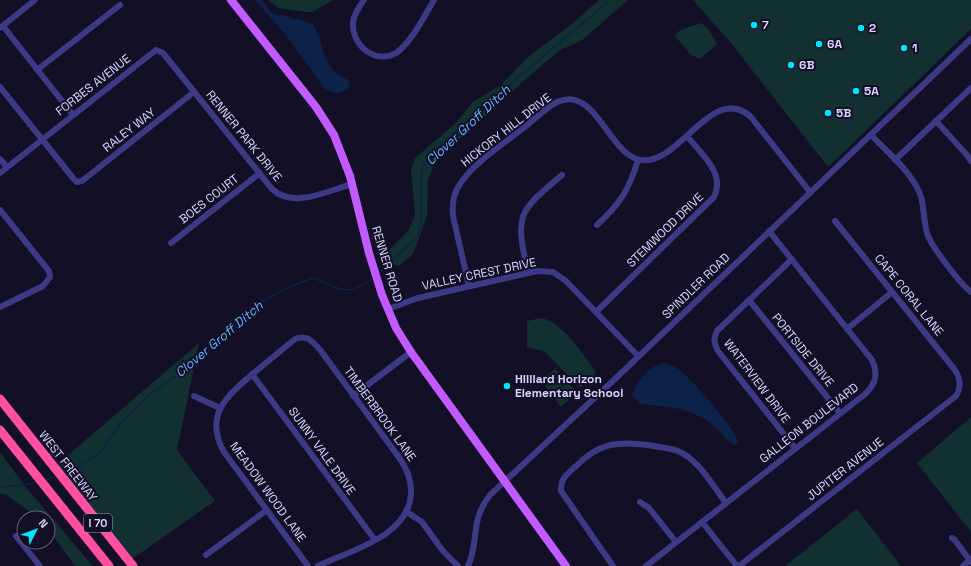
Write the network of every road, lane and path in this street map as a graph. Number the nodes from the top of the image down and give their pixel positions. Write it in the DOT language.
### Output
graph roads {
  1 [pos="34,0"];
  2 [pos="231,0"];
  3 [pos="364,0"];
  4 [pos="434,0"];
  5 [pos="120,5"];
  6 [pos="1,27"];
  7 [pos="971,39"];
  8 [pos="159,50"];
  9 [pos="37,70"];
  10 [pos="0,87"];
  11 [pos="971,88"];
  12 [pos="194,92"];
  13 [pos="72,115"];
  14 [pos="936,121"];
  15 [pos="871,135"];
  16 [pos="687,136"];
  17 [pos="42,139"];
  18 [pos="0,159"];
  19 [pos="638,160"];
  20 [pos="895,160"];
  21 [pos="971,161"];
  22 [pos="7,167"];
  23 [pos="0,173"];
  24 [pos="260,173"];
  25 [pos="562,175"];
  26 [pos="352,184"];
  27 [pos="810,192"];
  28 [pos="0,210"];
  29 [pos="835,221"];
  30 [pos="597,225"];
  31 [pos="768,232"];
  32 [pos="171,243"];
  33 [pos="792,259"];
  34 [pos="528,273"];
  35 [pos="469,286"];
  36 [pos="892,292"];
  37 [pos="971,292"];
  38 [pos="750,300"];
  39 [pos="0,307"];
  40 [pos="388,309"];
  41 [pos="596,312"];
  42 [pos="846,329"];
  43 [pos="410,352"];
  44 [pos="638,356"];
  45 [pos="252,374"];
  46 [pos="960,386"];
  47 [pos="194,396"];
  48 [pos="353,396"];
  49 [pos="0,399"];
  50 [pos="220,408"];
  51 [pos="840,413"];
  52 [pos="0,430"];
  53 [pos="795,448"];
  54 [pos="506,482"];
  55 [pos="640,502"];
  56 [pos="726,503"];
  57 [pos="267,510"];
  58 [pos="407,512"];
  59 [pos="702,522"];
  60 [pos="952,538"];
  61 [pos="375,540"];
  62 [pos="676,542"];
  63 [pos="26,550"];
  64 [pos="206,555"];
  65 [pos="970,560"];
  66 [pos="36,565"];
  67 [pos="109,566"];
  68 [pos="133,566"];
  69 [pos="308,566"];
  70 [pos="318,566"];
  71 [pos="458,566"];
  72 [pos="468,566"];
  73 [pos="566,566"];
  74 [pos="613,566"];
  75 [pos="646,566"];
  76 [pos="738,566"];
  77 [pos="963,566"];
  1 -- 6 [label="street"];
  2 -- 26 [label="main road, RENNER ROAD"];
  3 -- 4 [label="street"];
  5 -- 9 [label="street"];
  6 -- 9 [label="street"];
  7 -- 15 [label="street, SPINDLER ROAD"];
  8 -- 12 [label="street, RENNER PARK DRIVE"];
  8 -- 13 [label="street, FORBES AVENUE"];
  9 -- 13 [label="street"];
  10 -- 17 [label="street"];
  11 -- 14 [label="street"];
  12 -- 17 [label="street, RALEY WAY"];
  12 -- 24 [label="street, RENNER PARK DRIVE"];
  13 -- 17 [label="street, FORBES AVENUE"];
  14 -- 20 [label="street"];
  14 -- 21 [label="street"];
  15 -- 20 [label="street"];
  15 -- 27 [label="street, SPINDLER ROAD"];
  16 -- 19 [label="street"];
  16 -- 27 [label="street"];
  16 -- 41 [label="street, STEMWOOD DRIVE"];
  17 -- 22 [label="street, FORBES AVENUE"];
  18 -- 22 [label="street"];
  19 -- 30 [label="street"];
  19 -- 35 [label="street, HICKORY HILL DRIVE"];
  20 -- 37 [label="street"];
  22 -- 23 [label="street, FORBES AVENUE"];
  24 -- 26 [label="street, RENNER PARK DRIVE"];
  24 -- 32 [label="street, BOES COURT"];
  25 -- 34 [label="street"];
  26 -- 40 [label="main road, RENNER ROAD"];
  27 -- 31 [label="street, SPINDLER ROAD"];
  28 -- 39 [label="street"];
  29 -- 36 [label="street, CAPE CORAL LANE"];
  31 -- 33 [label="street, GALLEON BOULEVARD"];
  31 -- 44 [label="street, SPINDLER ROAD"];
  33 -- 38 [label="street, WATERVIEW DRIVE"];
  33 -- 42 [label="street, GALLEON BOULEVARD"];
  34 -- 35 [label="street, VALLEY CREST DRIVE"];
  34 -- 41 [label="street, VALLEY CREST DRIVE"];
  35 -- 40 [label="street, VALLEY CREST DRIVE"];
  36 -- 42 [label="street"];
  36 -- 46 [label="street, CAPE CORAL LANE"];
  38 -- 51 [label="street, PORTSIDE DRIVE"];
  38 -- 53 [label="street, WATERVIEW DRIVE"];
  40 -- 43 [label="main road, RENNER ROAD"];
  41 -- 44 [label="street, VALLEY CREST DRIVE"];
  42 -- 51 [label="street, GALLEON BOULEVARD"];
  43 -- 48 [label="street"];
  43 -- 54 [label="main road, RENNER ROAD"];
  44 -- 54 [label="street, SPINDLER ROAD"];
  45 -- 48 [label="street, TIMBERBROOK LANE"];
  45 -- 50 [label="street"];
  45 -- 61 [label="street, SUNNY VALE DRIVE"];
  46 -- 76 [label="street, JUPITER AVENUE"];
  47 -- 50 [label="street"];
  48 -- 58 [label="street, TIMBERBROOK LANE"];
  49 -- 68 [label="highway, WEST FREEWAY / I 70"];
  50 -- 57 [label="street, MEADOW WOOD LANE"];
  51 -- 53 [label="street, GALLEON BOULEVARD"];
  52 -- 67 [label="highway, I 70"];
  53 -- 56 [label="street, GALLEON BOULEVARD"];
  54 -- 72 [label="street, SPINDLER ROAD"];
  54 -- 73 [label="main road, RENNER ROAD"];
  55 -- 62 [label="street"];
  56 -- 59 [label="street, GALLEON BOULEVARD"];
  56 -- 74 [label="street"];
  57 -- 64 [label="street"];
  57 -- 69 [label="street, MEADOW WOOD LANE"];
  58 -- 61 [label="street"];
  58 -- 71 [label="street"];
  59 -- 62 [label="street, GALLEON BOULEVARD"];
  59 -- 76 [label="street"];
  60 -- 65 [label="street"];
  61 -- 70 [label="street"];
  62 -- 75 [label="street, GALLEON BOULEVARD"];
  63 -- 66 [label="street"];
  65 -- 77 [label="street"];
}
